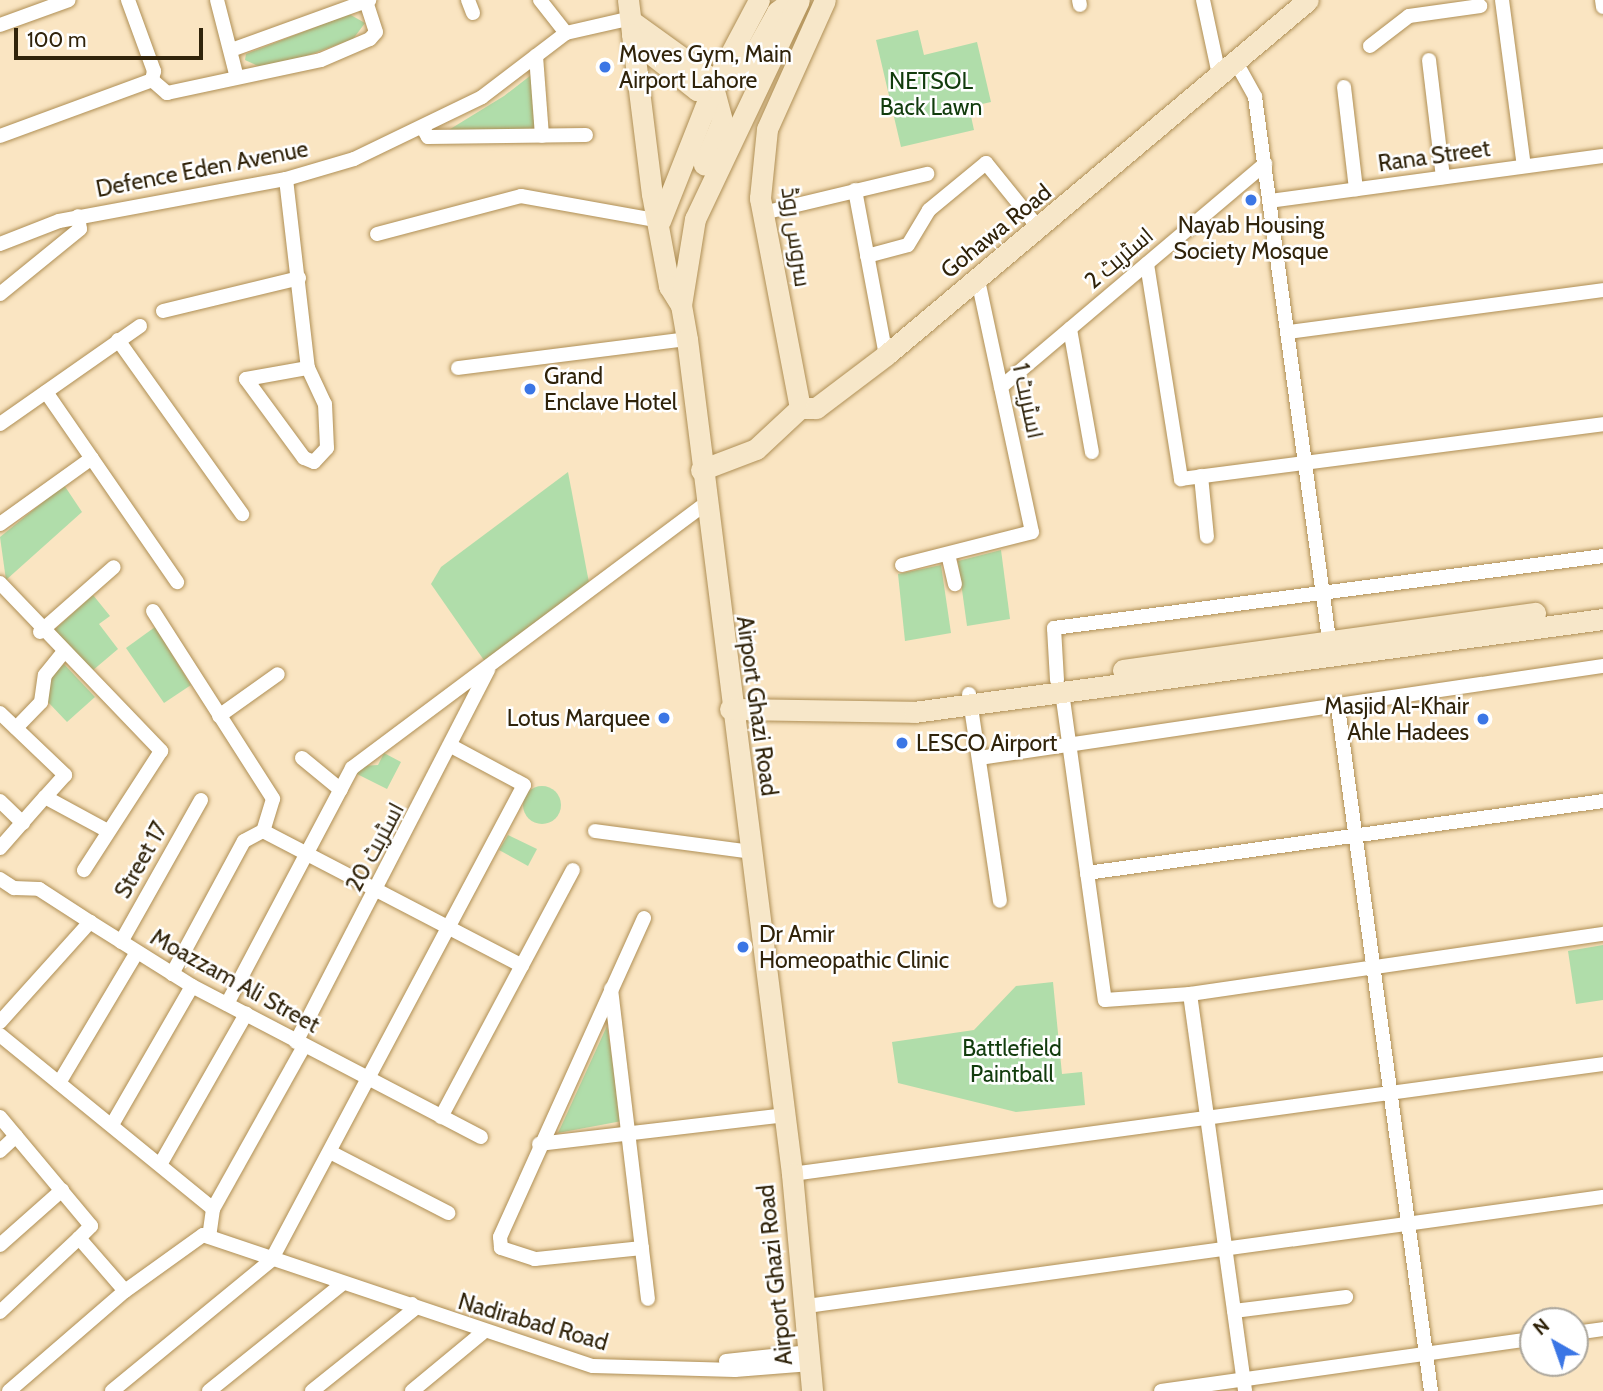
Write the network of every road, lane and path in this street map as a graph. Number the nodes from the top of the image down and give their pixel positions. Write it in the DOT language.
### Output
graph roads {
  1 [pos="69,0"];
  2 [pos="128,0"];
  3 [pos="217,0"];
  4 [pos="540,0"];
  5 [pos="759,0"];
  6 [pos="796,0"];
  7 [pos="825,0"];
  8 [pos="1203,0"];
  9 [pos="1308,0"];
  10 [pos="1412,0"];
  11 [pos="1502,0"];
  12 [pos="1602,0"];
  13 [pos="367,1"];
  14 [pos="1480,6"];
  15 [pos="1603,7"];
  16 [pos="1426,12"];
  17 [pos="631,19"];
  18 [pos="0,25"];
  19 [pos="566,33"];
  20 [pos="1370,46"];
  21 [pos="234,49"];
  22 [pos="536,56"];
  23 [pos="1429,60"];
  24 [pos="1237,64"];
  25 [pos="236,74"];
  26 [pos="1220,79"];
  27 [pos="152,80"];
  28 [pos="713,87"];
  29 [pos="1344,87"];
  30 [pos="424,130"];
  31 [pos="586,135"];
  32 [pos="0,136"];
  33 [pos="542,136"];
  34 [pos="1603,156"];
  35 [pos="1265,164"];
  36 [pos="1524,166"];
  37 [pos="927,174"];
  38 [pos="1443,177"];
  39 [pos="286,179"];
  40 [pos="1356,189"];
  41 [pos="855,190"];
  42 [pos="1270,201"];
  43 [pos="762,213"];
  44 [pos="78,216"];
  45 [pos="660,221"];
  46 [pos="1040,230"];
  47 [pos="377,234"];
  48 [pos="690,234"];
  49 [pos="0,244"];
  50 [pos="867,256"];
  51 [pos="1147,264"];
  52 [pos="299,278"];
  53 [pos="978,280"];
  54 [pos="1603,290"];
  55 [pos="0,294"];
  56 [pos="681,305"];
  57 [pos="163,311"];
  58 [pos="140,326"];
  59 [pos="1070,329"];
  60 [pos="1289,332"];
  61 [pos="687,339"];
  62 [pos="118,340"];
  63 [pos="886,355"];
  64 [pos="308,368"];
  65 [pos="457,368"];
  66 [pos="1002,387"];
  67 [pos="46,392"];
  68 [pos="800,408"];
  69 [pos="0,424"];
  70 [pos="1603,424"];
  71 [pos="1092,452"];
  72 [pos="92,458"];
  73 [pos="1308,462"];
  74 [pos="701,470"];
  75 [pos="1201,476"];
  76 [pos="703,505"];
  77 [pos="242,514"];
  78 [pos="0,524"];
  79 [pos="1207,537"];
  80 [pos="947,554"];
  81 [pos="1603,556"];
  82 [pos="902,565"];
  83 [pos="114,567"];
  84 [pos="177,582"];
  85 [pos="0,583"];
  86 [pos="956,584"];
  87 [pos="1321,596"];
  88 [pos="1603,604"];
  89 [pos="153,611"];
  90 [pos="1603,619"];
  91 [pos="40,632"];
  92 [pos="1331,650"];
  93 [pos="63,653"];
  94 [pos="1603,666"];
  95 [pos="488,669"];
  96 [pos="278,674"];
  97 [pos="1059,686"];
  98 [pos="970,699"];
  99 [pos="1338,707"];
  100 [pos="730,709"];
  101 [pos="0,713"];
  102 [pos="219,716"];
  103 [pos="16,729"];
  104 [pos="1069,744"];
  105 [pos="453,747"];
  106 [pos="302,758"];
  107 [pos="979,758"];
  108 [pos="341,790"];
  109 [pos="45,797"];
  110 [pos="201,800"];
  111 [pos="0,801"];
  112 [pos="1603,801"];
  113 [pos="23,823"];
  114 [pos="106,831"];
  115 [pos="263,831"];
  116 [pos="595,831"];
  117 [pos="1356,835"];
  118 [pos="0,848"];
  119 [pos="752,852"];
  120 [pos="306,855"];
  121 [pos="84,870"];
  122 [pos="573,870"];
  123 [pos="1087,873"];
  124 [pos="0,879"];
  125 [pos="378,892"];
  126 [pos="1000,901"];
  127 [pos="644,918"];
  128 [pos="90,922"];
  129 [pos="450,928"];
  130 [pos="1603,934"];
  131 [pos="121,942"];
  132 [pos="137,952"];
  133 [pos="1372,965"];
  134 [pos="522,966"];
  135 [pos="172,974"];
  136 [pos="191,986"];
  137 [pos="611,989"];
  138 [pos="1190,994"];
  139 [pos="226,1004"];
  140 [pos="246,1014"];
  141 [pos="0,1022"];
  142 [pos="0,1035"];
  143 [pos="300,1044"];
  144 [pos="1603,1064"];
  145 [pos="370,1080"];
  146 [pos="58,1083"];
  147 [pos="1390,1095"];
  148 [pos="785,1115"];
  149 [pos="441,1116"];
  150 [pos="0,1117"];
  151 [pos="1207,1117"];
  152 [pos="113,1123"];
  153 [pos="632,1133"];
  154 [pos="16,1136"];
  155 [pos="481,1137"];
  156 [pos="538,1144"];
  157 [pos="0,1151"];
  158 [pos="332,1153"];
  159 [pos="161,1163"];
  160 [pos="792,1174"];
  161 [pos="62,1190"];
  162 [pos="1603,1197"];
  163 [pos="213,1209"];
  164 [pos="448,1213"];
  165 [pos="1407,1222"];
  166 [pos="209,1237"];
  167 [pos="79,1238"];
  168 [pos="0,1245"];
  169 [pos="642,1248"];
  170 [pos="1225,1250"];
  171 [pos="273,1258"];
  172 [pos="341,1285"];
  173 [pos="125,1291"];
  174 [pos="1346,1297"];
  175 [pos="648,1299"];
  176 [pos="412,1304"];
  177 [pos="807,1306"];
  178 [pos="1234,1311"];
  179 [pos="0,1312"];
  180 [pos="482,1333"];
  181 [pos="1519,1341"];
  182 [pos="1426,1354"];
  183 [pos="575,1357"];
  184 [pos="811,1358"];
  185 [pos="1244,1386"];
  186 [pos="114,1390"];
  187 [pos="9,1391"];
  188 [pos="209,1391"];
  189 [pos="312,1391"];
  190 [pos="412,1391"];
  191 [pos="812,1391"];
  192 [pos="1161,1391"];
  193 [pos="1431,1391"];
  1 -- 18 [label="street"];
  2 -- 27 [label="street"];
  3 -- 21 [label="street"];
  4 -- 19 [label="street"];
  5 -- 28 [label="street"];
  6 -- 28 [label="street"];
  6 -- 48 [label="street"];
  7 -- 43 [label="street, سروس روڈ"];
  8 -- 26 [label="street"];
  9 -- 24 [label="street, Gohawa Road"];
  10 -- 16 [label="street"];
  11 -- 36 [label="street"];
  12 -- 15 [label="street"];
  13 -- 21 [label="street"];
  13 -- 25 [label="street"];
  14 -- 16 [label="street"];
  16 -- 20 [label="street"];
  17 -- 19 [label="street, Defence Eden Avenue"];
  17 -- 28 [label="street"];
  17 -- 45 [label="street, Airport Ghazi Road"];
  19 -- 22 [label="street, Defence Eden Avenue"];
  21 -- 25 [label="street"];
  22 -- 30 [label="street, Defence Eden Avenue"];
  22 -- 33 [label="street"];
  23 -- 38 [label="street"];
  24 -- 26 [label="street, Gohawa Road"];
  24 -- 35 [label="street"];
  25 -- 27 [label="street"];
  26 -- 46 [label="street, Gohawa Road"];
  27 -- 32 [label="street"];
  28 -- 45 [label="street"];
  28 -- 48 [label="street"];
  29 -- 40 [label="street"];
  30 -- 33 [label="street"];
  30 -- 39 [label="street, Defence Eden Avenue"];
  31 -- 33 [label="street"];
  34 -- 36 [label="street, Rana Street"];
  35 -- 42 [label="street"];
  35 -- 51 [label="street, اسٹریٹ 2"];
  36 -- 38 [label="street, Rana Street"];
  37 -- 41 [label="street"];
  38 -- 40 [label="street, Rana Street"];
  39 -- 44 [label="street, Defence Eden Avenue"];
  39 -- 52 [label="street"];
  40 -- 42 [label="street, Rana Street"];
  41 -- 43 [label="street"];
  41 -- 50 [label="street"];
  42 -- 60 [label="street"];
  43 -- 68 [label="street, سروس روڈ"];
  44 -- 49 [label="street, Defence Eden Avenue"];
  44 -- 55 [label="street"];
  45 -- 47 [label="street"];
  45 -- 56 [label="street, Airport Ghazi Road"];
  46 -- 50 [label="street"];
  46 -- 53 [label="street, Gohawa Road"];
  48 -- 56 [label="street"];
  50 -- 63 [label="street"];
  51 -- 59 [label="street, اسٹریٹ 2"];
  51 -- 75 [label="street"];
  52 -- 57 [label="street"];
  52 -- 64 [label="street"];
  53 -- 63 [label="street, Gohawa Road"];
  53 -- 66 [label="street, اسٹریٹ 1"];
  54 -- 60 [label="street"];
  56 -- 61 [label="street, Airport Ghazi Road"];
  58 -- 62 [label="street"];
  59 -- 66 [label="street, اسٹریٹ 2"];
  59 -- 71 [label="street"];
  60 -- 73 [label="street"];
  61 -- 65 [label="street"];
  61 -- 74 [label="street, Airport Ghazi Road"];
  62 -- 67 [label="street"];
  62 -- 77 [label="street"];
  63 -- 68 [label="street, Gohawa Road"];
  64 -- 64 [label="street"];
  66 -- 80 [label="street, اسٹریٹ 1"];
  67 -- 69 [label="street"];
  67 -- 72 [label="street"];
  68 -- 74 [label="street, Gohawa Road"];
  70 -- 73 [label="street"];
  72 -- 78 [label="street"];
  72 -- 84 [label="street"];
  73 -- 75 [label="street"];
  73 -- 87 [label="street"];
  74 -- 76 [label="street, Airport Ghazi Road"];
  75 -- 79 [label="street"];
  76 -- 95 [label="street"];
  76 -- 100 [label="street, Airport Ghazi Road"];
  80 -- 82 [label="street"];
  80 -- 86 [label="street"];
  81 -- 87 [label="street"];
  83 -- 91 [label="street"];
  85 -- 91 [label="street"];
  87 -- 92 [label="street"];
  87 -- 97 [label="street"];
  88 -- 92 [label="street"];
  89 -- 102 [label="street"];
  90 -- 92 [label="street"];
  91 -- 93 [label="street"];
  92 -- 97 [label="street"];
  93 -- 103 [label="street"];
  93 -- 114 [label="street"];
  94 -- 99 [label="street"];
  95 -- 105 [label="street, اسٹریٹ 20"];
  95 -- 108 [label="street"];
  96 -- 102 [label="street"];
  97 -- 98 [label="street"];
  97 -- 104 [label="street"];
  98 -- 100 [label="street"];
  98 -- 107 [label="street"];
  99 -- 104 [label="street"];
  99 -- 117 [label="street"];
  100 -- 119 [label="street, Airport Ghazi Road"];
  101 -- 103 [label="street"];
  102 -- 115 [label="street"];
  103 -- 109 [label="street"];
  104 -- 107 [label="street"];
  104 -- 123 [label="street"];
  105 -- 125 [label="street, اسٹریٹ 20"];
  105 -- 129 [label="street"];
  106 -- 108 [label="street"];
  107 -- 126 [label="street"];
  108 -- 120 [label="street"];
  109 -- 113 [label="street"];
  109 -- 114 [label="street"];
  110 -- 131 [label="street, Street 17"];
  111 -- 113 [label="street"];
  112 -- 117 [label="street"];
  113 -- 118 [label="street"];
  114 -- 121 [label="street"];
  115 -- 120 [label="street"];
  115 -- 135 [label="street"];
  116 -- 119 [label="street"];
  117 -- 123 [label="street"];
  117 -- 133 [label="street"];
  119 -- 148 [label="street, Airport Ghazi Road"];
  120 -- 125 [label="street"];
  120 -- 139 [label="street"];
  122 -- 134 [label="street"];
  123 -- 138 [label="street"];
  124 -- 128 [label="street, Moazzam Ali Street"];
  125 -- 129 [label="street"];
  125 -- 143 [label="street, اسٹریٹ 20"];
  127 -- 137 [label="street"];
  128 -- 131 [label="street, Moazzam Ali Street"];
  128 -- 141 [label="street"];
  129 -- 134 [label="street"];
  129 -- 145 [label="street"];
  130 -- 133 [label="street"];
  131 -- 132 [label="street, Moazzam Ali Street"];
  132 -- 135 [label="street, Moazzam Ali Street"];
  132 -- 146 [label="street"];
  133 -- 138 [label="street"];
  133 -- 147 [label="street"];
  134 -- 149 [label="street"];
  135 -- 136 [label="street, Moazzam Ali Street"];
  136 -- 139 [label="street, Moazzam Ali Street"];
  136 -- 152 [label="street"];
  137 -- 153 [label="street"];
  137 -- 156 [label="street"];
  138 -- 151 [label="street"];
  139 -- 140 [label="street, Moazzam Ali Street"];
  140 -- 143 [label="street, Moazzam Ali Street"];
  140 -- 159 [label="street"];
  142 -- 146 [label="street"];
  143 -- 145 [label="street, Moazzam Ali Street"];
  143 -- 163 [label="street, اسٹریٹ 20"];
  144 -- 147 [label="street"];
  145 -- 149 [label="street, Moazzam Ali Street"];
  145 -- 158 [label="street"];
  146 -- 152 [label="street"];
  147 -- 151 [label="street"];
  147 -- 165 [label="street"];
  148 -- 153 [label="street"];
  148 -- 160 [label="street, Airport Ghazi Road"];
  149 -- 155 [label="street, Moazzam Ali Street"];
  150 -- 154 [label="street"];
  151 -- 160 [label="street"];
  151 -- 170 [label="street"];
  152 -- 159 [label="street"];
  153 -- 156 [label="street"];
  153 -- 169 [label="street"];
  154 -- 157 [label="street"];
  154 -- 161 [label="street"];
  156 -- 169 [label="street"];
  158 -- 164 [label="street"];
  158 -- 171 [label="street"];
  159 -- 163 [label="street"];
  160 -- 177 [label="street, Airport Ghazi Road"];
  161 -- 167 [label="street"];
  161 -- 168 [label="street"];
  162 -- 165 [label="street"];
  163 -- 166 [label="street"];
  165 -- 170 [label="street"];
  165 -- 182 [label="street"];
  166 -- 171 [label="street, Nadirabad Road"];
  166 -- 173 [label="street"];
  167 -- 173 [label="street"];
  167 -- 179 [label="street"];
  169 -- 175 [label="street"];
  170 -- 177 [label="street"];
  170 -- 178 [label="street"];
  171 -- 172 [label="street, Nadirabad Road"];
  171 -- 176 [label="street, Nadirabad Road"];
  171 -- 186 [label="street"];
  172 -- 176 [label="street, Nadirabad Road"];
  172 -- 188 [label="street"];
  173 -- 187 [label="street"];
  174 -- 178 [label="street"];
  176 -- 180 [label="street, Nadirabad Road"];
  176 -- 183 [label="street, Nadirabad Road"];
  176 -- 189 [label="street"];
  177 -- 184 [label="street, Airport Ghazi Road"];
  178 -- 185 [label="street"];
  180 -- 183 [label="street, Nadirabad Road"];
  180 -- 190 [label="street"];
  181 -- 182 [label="street"];
  182 -- 185 [label="street"];
  182 -- 193 [label="street"];
  183 -- 184 [label="street, Nadirabad Road"];
  184 -- 191 [label="street, Airport Ghazi Road"];
  185 -- 192 [label="street"];
}
